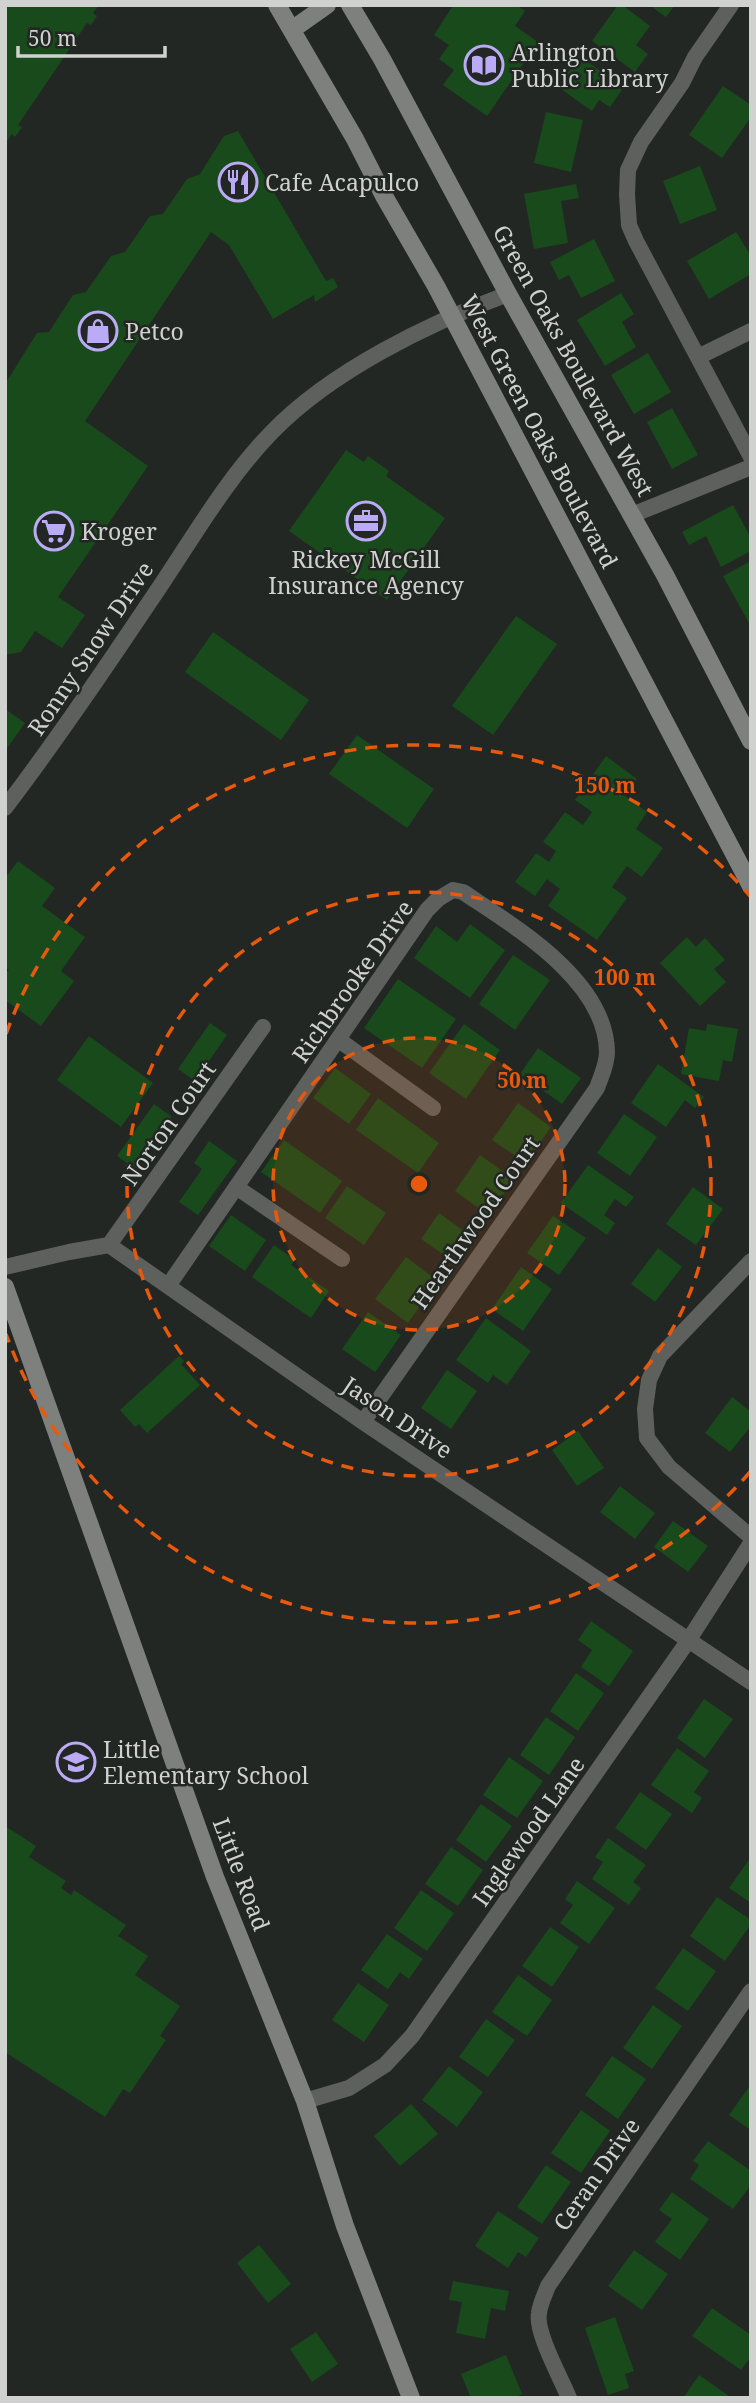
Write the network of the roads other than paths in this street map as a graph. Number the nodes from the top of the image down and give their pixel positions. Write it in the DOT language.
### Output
graph roads {
  1 [pos="277,5"];
  2 [pos="327,5"];
  3 [pos="350,5"];
  4 [pos="731,5"];
  5 [pos="293,29"];
  6 [pos="508,294"];
  7 [pos="451,316"];
  8 [pos="751,331"];
  9 [pos="698,357"];
  10 [pos="751,457"];
  11 [pos="751,467"];
  12 [pos="632,515"];
  13 [pos="751,741"];
  14 [pos="5,808"];
  15 [pos="751,886"];
  16 [pos="263,1027"];
  17 [pos="339,1040"];
  18 [pos="606,1041"];
  19 [pos="433,1108"];
  20 [pos="236,1187"];
  21 [pos="109,1245"];
  22 [pos="342,1259"];
  23 [pos="751,1261"];
  24 [pos="5,1267"];
  25 [pos="5,1286"];
  26 [pos="168,1286"];
  27 [pos="363,1422"];
  28 [pos="751,1537"];
  29 [pos="751,1543"];
  30 [pos="688,1640"];
  31 [pos="751,1682"];
  32 [pos="751,1991"];
  33 [pos="305,2101"];
  34 [pos="411,2398"];
  35 [pos="569,2398"];
  1 -- 5 [label="main road, West Green Oaks Boulevard"];
  2 -- 5 [label="main road"];
  3 -- 6 [label="main road, Green Oaks Boulevard West"];
  4 -- 9 [label="street"];
  5 -- 7 [label="main road, West Green Oaks Boulevard"];
  6 -- 7 [label="street, Ronny Snow Drive"];
  6 -- 12 [label="main road, Green Oaks Boulevard West"];
  7 -- 14 [label="street, Ronny Snow Drive"];
  7 -- 15 [label="main road, West Green Oaks Boulevard"];
  8 -- 9 [label="street"];
  9 -- 10 [label="street"];
  11 -- 12 [label="street"];
  12 -- 13 [label="main road, Green Oaks Boulevard West"];
  16 -- 21 [label="street, Norton Court"];
  17 -- 18 [label="street, Richbrooke Drive"];
  17 -- 19 [label="street"];
  17 -- 20 [label="street, Richbrooke Drive"];
  18 -- 27 [label="street, Hearthwood Court"];
  20 -- 22 [label="street"];
  20 -- 26 [label="street, Richbrooke Drive"];
  21 -- 24 [label="street"];
  21 -- 26 [label="street, Jason Drive"];
  23 -- 28 [label="street"];
  25 -- 33 [label="main road, Little Road"];
  26 -- 27 [label="street, Jason Drive"];
  27 -- 30 [label="street, Jason Drive"];
  29 -- 30 [label="street, Inglewood Lane"];
  30 -- 31 [label="street, Jason Drive"];
  30 -- 33 [label="street, Inglewood Lane"];
  32 -- 35 [label="street, Ceran Drive"];
  33 -- 34 [label="main road, Little Road"];
}
